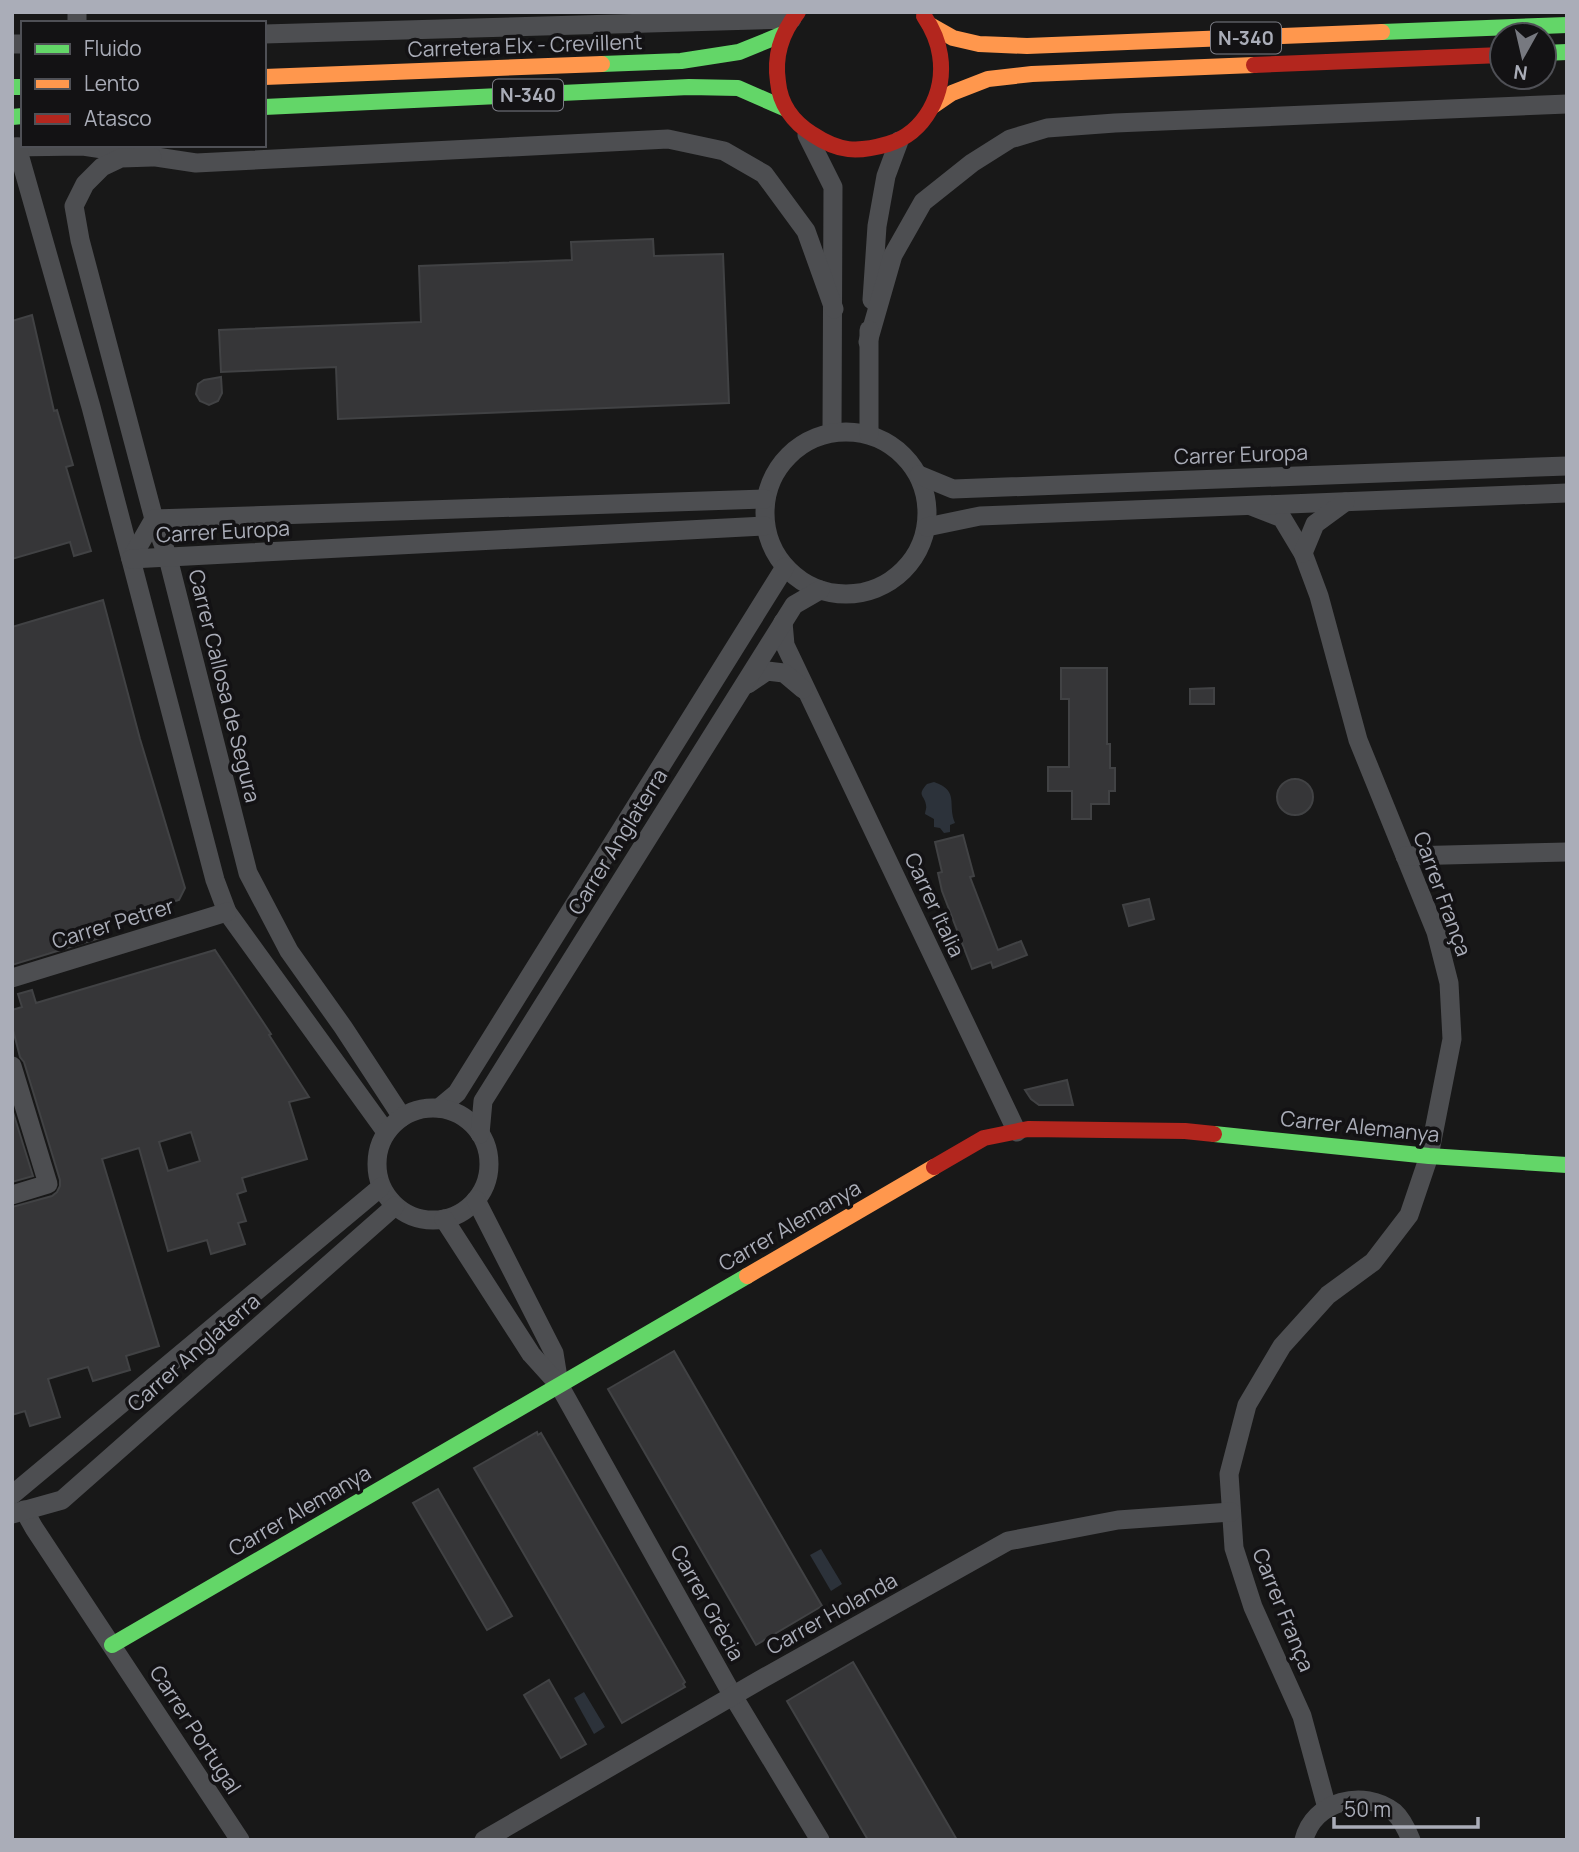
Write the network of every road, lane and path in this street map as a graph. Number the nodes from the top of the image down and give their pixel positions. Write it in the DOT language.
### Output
graph roads {
  1 [pos="924,16"];
  2 [pos="375,21"];
  3 [pos="791,22"];
  4 [pos="1567,25"];
  5 [pos="266,34"];
  6 [pos="1488,56"];
  7 [pos="266,77"];
  8 [pos="1567,104"];
  9 [pos="933,106"];
  10 [pos="266,107"];
  11 [pos="786,109"];
  12 [pos="805,131"];
  13 [pos="899,141"];
  14 [pos="15,147"];
  15 [pos="90,147"];
  16 [pos="152,156"];
  17 [pos="834,309"];
  18 [pos="868,342"];
  19 [pos="832,432"];
  20 [pos="869,434"];
  21 [pos="1567,466"];
  22 [pos="919,475"];
  23 [pos="1567,494"];
  24 [pos="765,499"];
  25 [pos="1345,502"];
  26 [pos="1251,506"];
  27 [pos="154,519"];
  28 [pos="765,526"];
  29 [pos="927,527"];
  30 [pos="1303,553"];
  31 [pos="168,558"];
  32 [pos="131,559"];
  33 [pos="785,567"];
  34 [pos="820,590"];
  35 [pos="783,622"];
  36 [pos="742,688"];
  37 [pos="811,697"];
  38 [pos="1567,852"];
  39 [pos="1405,856"];
  40 [pos="227,912"];
  41 [pos="12,978"];
  42 [pos="12,1066"];
  43 [pos="439,1108"];
  44 [pos="402,1117"];
  45 [pos="386,1132"];
  46 [pos="1017,1132"];
  47 [pos="480,1134"];
  48 [pos="1429,1156"];
  49 [pos="1567,1166"];
  50 [pos="381,1187"];
  51 [pos="12,1195"];
  52 [pos="476,1200"];
  53 [pos="395,1206"];
  54 [pos="444,1219"];
  55 [pos="559,1385"];
  56 [pos="16,1506"];
  57 [pos="1231,1512"];
  58 [pos="112,1645"];
  59 [pos="733,1696"];
  60 [pos="1327,1808"];
  61 [pos="240,1840"];
  62 [pos="484,1840"];
  63 [pos="820,1840"];
  64 [pos="1304,1840"];
  65 [pos="1411,1840"];
  1 -- 4 [label="main road, N-340"];
  1 -- 9 [label="main road, N-340"];
  2 -- 3 [label="street"];
  2 -- 5 [label="street"];
  3 -- 7 [label="main road, Carretera Elx - Crevillent / N-340"];
  3 -- 11 [label="main road, N-340"];
  6 -- 9 [label="main road, N-340"];
  8 -- 18 [label="street"];
  9 -- 13 [label="main road, N-340"];
  10 -- 11 [label="main road, N-340"];
  11 -- 12 [label="main road, N-340"];
  12 -- 13 [label="main road, N-340"];
  12 -- 17 [label="street"];
  13 -- 18 [label="street"];
  14 -- 32 [label="street"];
  15 -- 16 [label="street"];
  16 -- 17 [label="street"];
  16 -- 27 [label="street, Carrer Callosa de Segura"];
  17 -- 19 [label="street"];
  18 -- 20 [label="street"];
  19 -- 20 [label="street"];
  19 -- 24 [label="street"];
  20 -- 22 [label="street"];
  21 -- 22 [label="street, Carrer Europa"];
  22 -- 29 [label="street"];
  23 -- 25 [label="street"];
  24 -- 27 [label="street, Carrer Europa"];
  24 -- 28 [label="street"];
  25 -- 26 [label="street"];
  25 -- 30 [label="street"];
  26 -- 29 [label="street"];
  26 -- 30 [label="street, Carrer França"];
  27 -- 31 [label="street, Carrer Callosa de Segura"];
  27 -- 32 [label="street, Carrer Europa"];
  28 -- 31 [label="street, Carrer Europa"];
  28 -- 33 [label="street"];
  29 -- 34 [label="street"];
  30 -- 39 [label="street, Carrer França"];
  31 -- 32 [label="street, Carrer Europa"];
  31 -- 44 [label="street, Carrer Callosa de Segura"];
  32 -- 40 [label="street"];
  33 -- 34 [label="street"];
  33 -- 43 [label="street, Carrer Anglaterra"];
  34 -- 35 [label="street, Carrer Anglaterra"];
  35 -- 36 [label="street, Carrer Anglaterra"];
  35 -- 37 [label="street, Carrer Italia"];
  36 -- 37 [label="street, Carrer Italia"];
  36 -- 47 [label="street, Carrer Anglaterra"];
  37 -- 46 [label="street, Carrer Italia"];
  38 -- 39 [label="street"];
  39 -- 48 [label="street, Carrer França"];
  40 -- 41 [label="street, Carrer Petrer"];
  40 -- 45 [label="street"];
  42 -- 51 [label="street"];
  43 -- 44 [label="street"];
  43 -- 47 [label="street"];
  44 -- 45 [label="street"];
  45 -- 50 [label="street"];
  46 -- 48 [label="main road, Carrer Alemanya"];
  46 -- 55 [label="main road, Carrer Alemanya"];
  47 -- 52 [label="street"];
  48 -- 49 [label="main road, Carrer Alemanya"];
  48 -- 57 [label="street, Carrer França"];
  50 -- 53 [label="street"];
  50 -- 56 [label="street"];
  52 -- 54 [label="street"];
  52 -- 55 [label="street, Carrer Grècia"];
  53 -- 54 [label="street"];
  53 -- 56 [label="street, Carrer Anglaterra"];
  54 -- 55 [label="street, Carrer Grècia"];
  55 -- 58 [label="main road, Carrer Alemanya"];
  55 -- 59 [label="street, Carrer Grècia"];
  56 -- 58 [label="street, Carrer Portugal"];
  57 -- 59 [label="street, Carrer Holanda"];
  57 -- 60 [label="street, Carrer França"];
  58 -- 61 [label="street, Carrer Portugal"];
  59 -- 62 [label="street, Carrer Holanda"];
  59 -- 63 [label="street, Carrer Grècia"];
  60 -- 64 [label="street"];
  60 -- 65 [label="street"];
}
